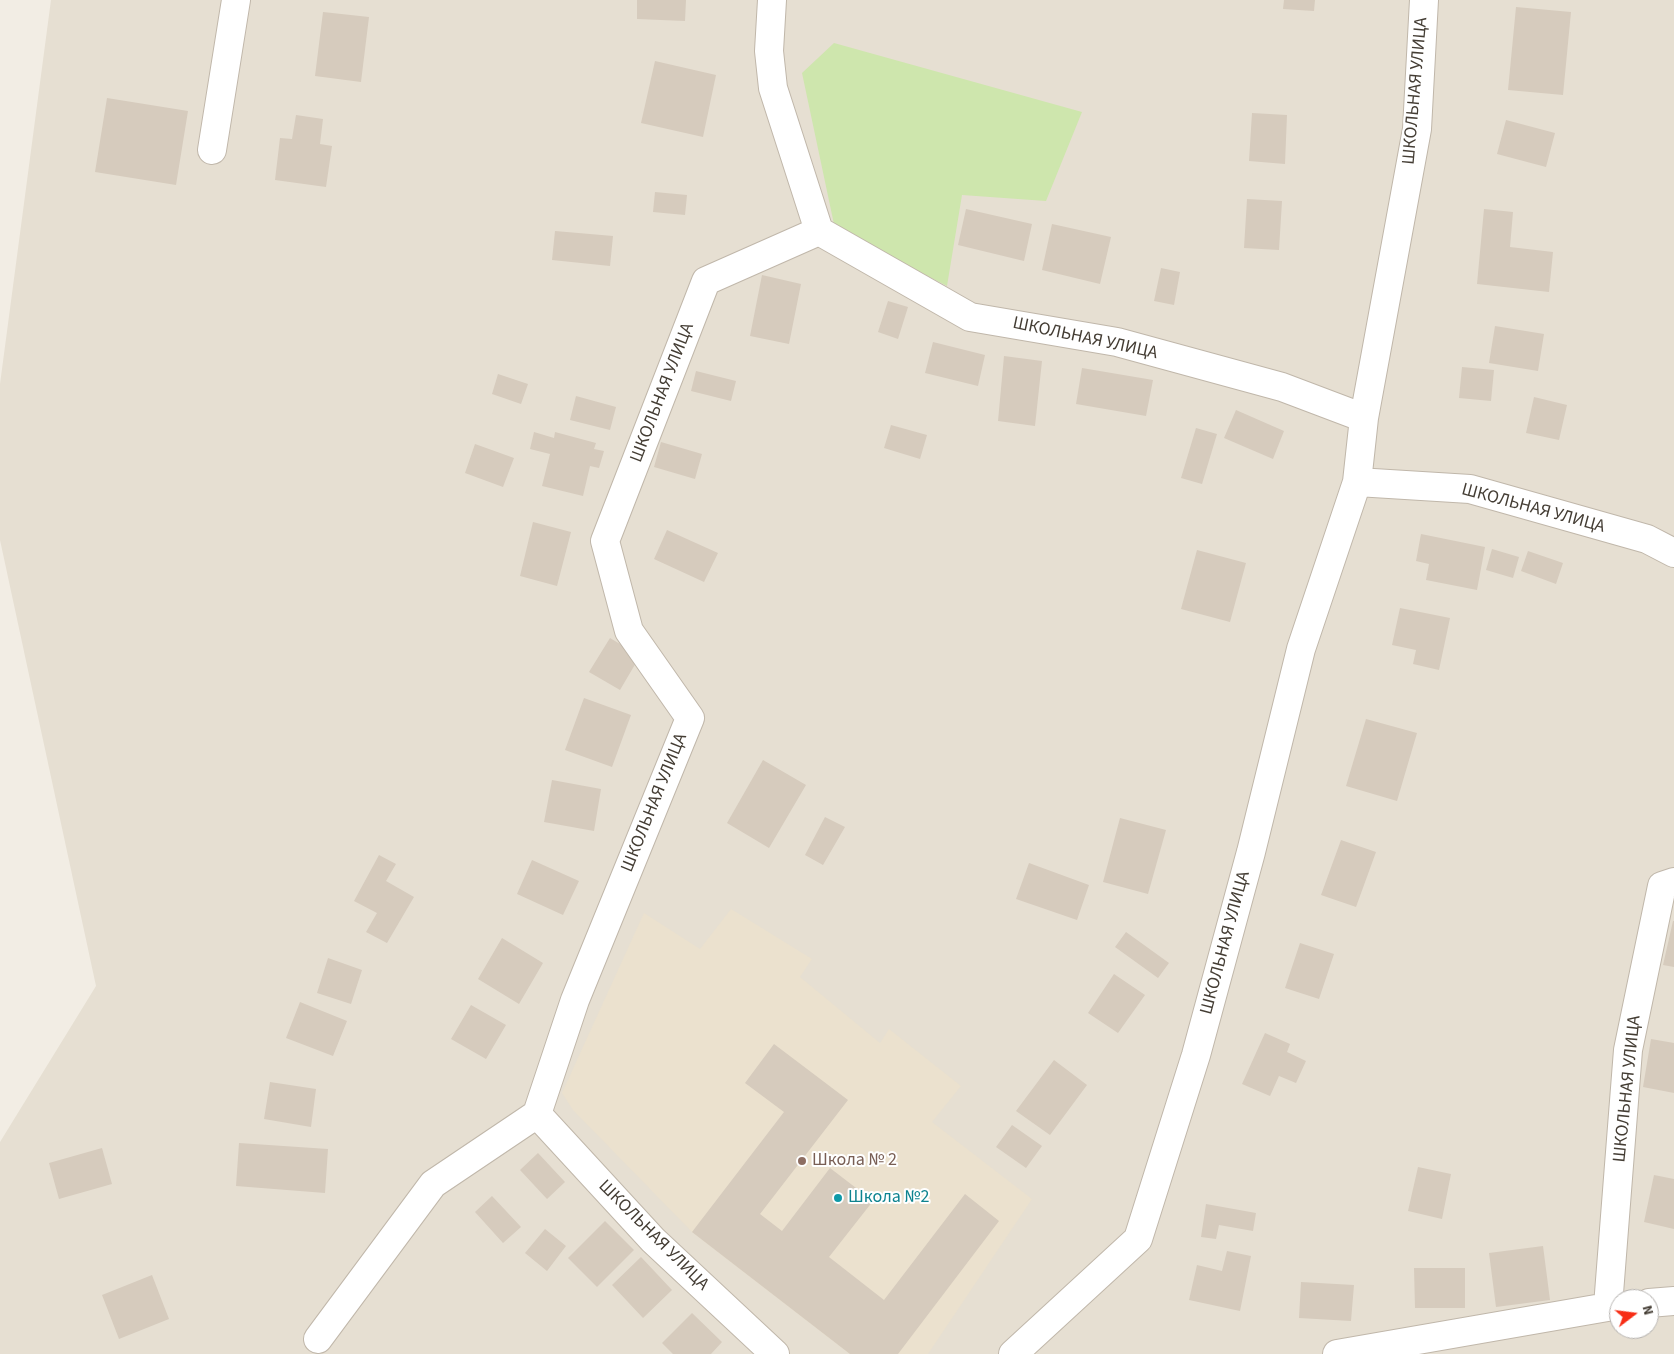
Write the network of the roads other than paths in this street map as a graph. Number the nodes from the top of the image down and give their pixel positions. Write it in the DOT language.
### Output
graph roads {
  1 [pos="236,0"];
  2 [pos="772,0"];
  3 [pos="1424,0"];
  4 [pos="212,150"];
  5 [pos="819,232"];
  6 [pos="1364,418"];
  7 [pos="1356,482"];
  8 [pos="1674,553"];
  9 [pos="1674,882"];
  10 [pos="537,1114"];
  11 [pos="1614,1289"];
  12 [pos="1674,1301"];
  13 [pos="1659,1302"];
  14 [pos="1609,1307"];
  15 [pos="318,1339"];
  16 [pos="775,1354"];
  17 [pos="1013,1354"];
  18 [pos="1337,1354"];
  1 -- 4 [label="street"];
  2 -- 5 [label="street"];
  3 -- 6 [label="street, ШКОЛЬНАЯ УЛИЦА"];
  5 -- 6 [label="street, ШКОЛЬНАЯ УЛИЦА"];
  5 -- 10 [label="street, ШКОЛЬНАЯ УЛИЦА"];
  6 -- 7 [label="street, ШКОЛЬНАЯ УЛИЦА"];
  7 -- 8 [label="street, ШКОЛЬНАЯ УЛИЦА"];
  7 -- 17 [label="street, ШКОЛЬНАЯ УЛИЦА"];
  9 -- 11 [label="street, ШКОЛЬНАЯ УЛИЦА"];
  10 -- 15 [label="street"];
  10 -- 16 [label="street, ШКОЛЬНАЯ УЛИЦА"];
  12 -- 13 [label="street"];
  14 -- 18 [label="street, ШКОЛЬНАЯ УЛИЦА"];
}
